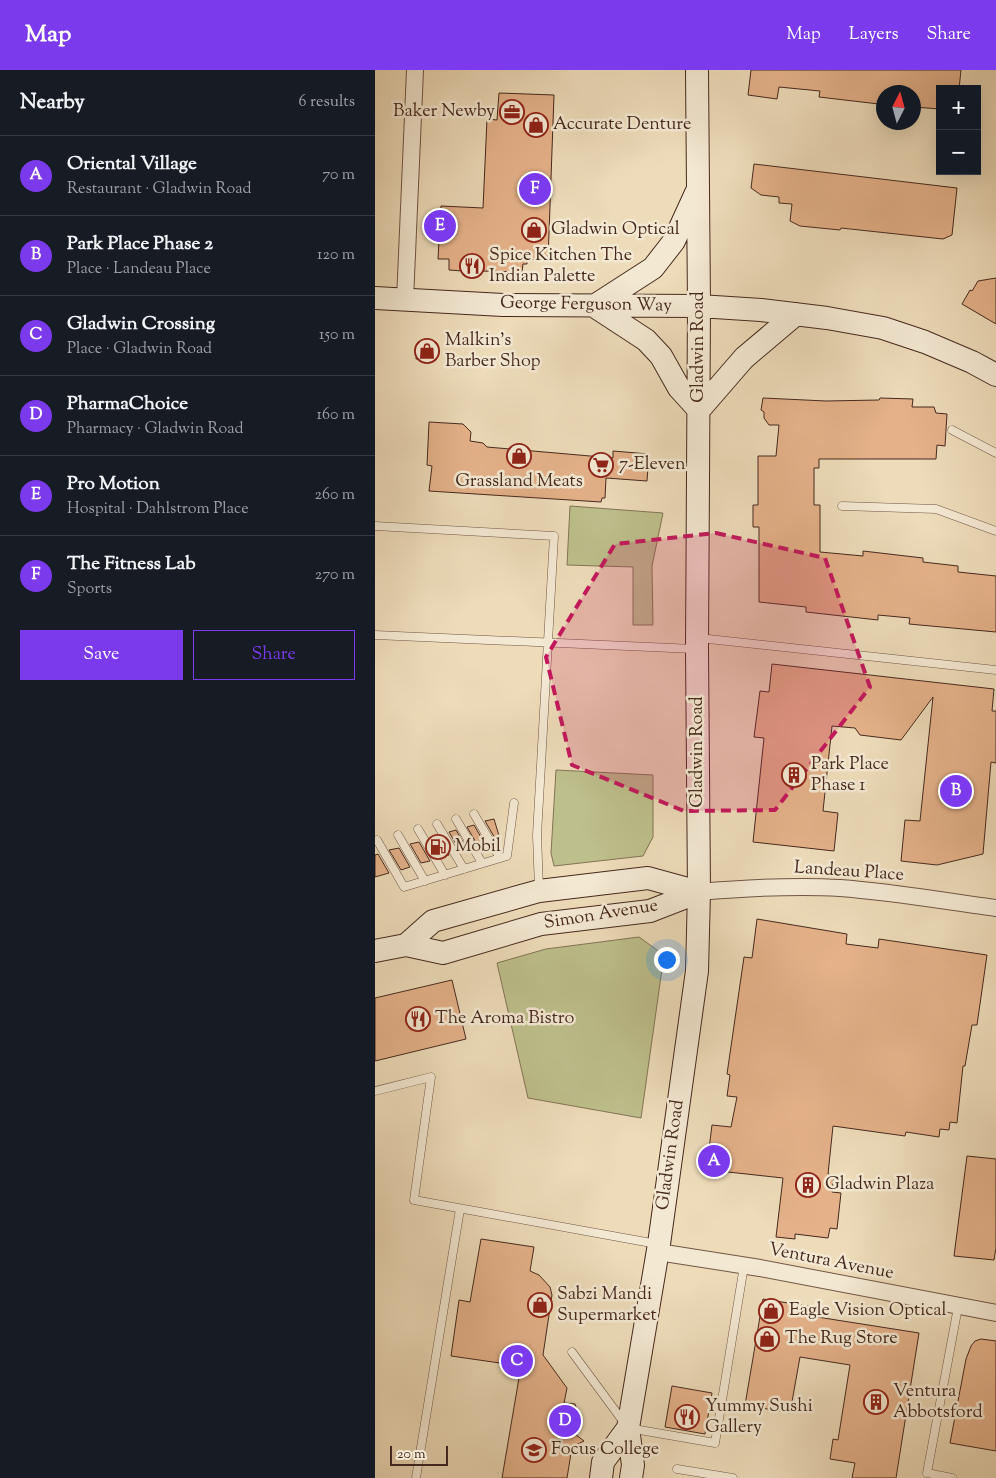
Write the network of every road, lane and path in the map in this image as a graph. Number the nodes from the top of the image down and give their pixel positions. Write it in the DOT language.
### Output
graph roads {
  1 [pos="415,70"];
  2 [pos="697,70"];
  3 [pos="698,188"];
  4 [pos="375,298"];
  5 [pos="405,300"];
  6 [pos="594,306"];
  7 [pos="699,306"];
  8 [pos="796,314"];
  9 [pos="996,375"];
  10 [pos="699,410"];
  11 [pos="952,430"];
  12 [pos="996,453"];
  13 [pos="842,506"];
  14 [pos="375,526"];
  15 [pos="996,531"];
  16 [pos="375,635"];
  17 [pos="548,642"];
  18 [pos="697,644"];
  19 [pos="996,670"];
  20 [pos="513,804"];
  21 [pos="475,814"];
  22 [pos="457,819"];
  23 [pos="437,824"];
  24 [pos="418,830"];
  25 [pos="398,835"];
  26 [pos="377,840"];
  27 [pos="500,858"];
  28 [pos="482,864"];
  29 [pos="463,869"];
  30 [pos="445,875"];
  31 [pos="425,881"];
  32 [pos="539,891"];
  33 [pos="699,892"];
  34 [pos="996,908"];
  35 [pos="406,945"];
  36 [pos="375,951"];
  37 [pos="375,1091"];
  38 [pos="461,1209"];
  39 [pos="658,1248"];
  40 [pos="744,1266"];
  41 [pos="958,1306"];
  42 [pos="996,1313"];
  43 [pos="572,1352"];
  44 [pos="628,1428"];
  45 [pos="677,1469"];
  46 [pos="927,1476"];
  47 [pos="417,1478"];
  48 [pos="601,1478"];
  49 [pos="631,1478"];
  50 [pos="733,1478"];
  51 [pos="952,1478"];
  1 -- 5 [label="street"];
  2 -- 3 [label="main road, Gladwin Road"];
  3 -- 6 [label="main road"];
  3 -- 7 [label="main road, Gladwin Road"];
  4 -- 5 [label="main road, George Ferguson Way"];
  5 -- 6 [label="main road, George Ferguson Way"];
  6 -- 7 [label="main road, George Ferguson Way"];
  6 -- 10 [label="main road"];
  7 -- 8 [label="main road, George Ferguson Way"];
  7 -- 10 [label="main road, Gladwin Road"];
  8 -- 9 [label="main road, George Ferguson Way"];
  8 -- 10 [label="main road"];
  10 -- 18 [label="main road, Gladwin Road"];
  11 -- 12 [label="lane"];
  13 -- 15 [label="lane"];
  14 -- 17 [label="lane"];
  16 -- 17 [label="lane"];
  17 -- 18 [label="lane"];
  17 -- 32 [label="lane"];
  18 -- 19 [label="lane"];
  18 -- 33 [label="main road, Gladwin Road"];
  20 -- 27 [label="lane"];
  21 -- 27 [label="lane"];
  22 -- 28 [label="lane"];
  23 -- 29 [label="lane"];
  24 -- 30 [label="lane"];
  25 -- 31 [label="lane"];
  26 -- 31 [label="lane"];
  27 -- 28 [label="lane"];
  28 -- 29 [label="lane"];
  29 -- 30 [label="lane"];
  30 -- 31 [label="lane"];
  32 -- 33 [label="main road, Simon Avenue"];
  32 -- 35 [label="main road, Simon Avenue"];
  33 -- 34 [label="street, Landeau Place"];
  33 -- 35 [label="main road, Simon Avenue"];
  33 -- 39 [label="main road, Gladwin Road"];
  35 -- 36 [label="main road, Simon Avenue"];
  37 -- 38 [label="lane"];
  38 -- 39 [label="lane"];
  38 -- 47 [label="lane"];
  39 -- 40 [label="street, Ventura Avenue"];
  39 -- 44 [label="main road, Gladwin Road"];
  40 -- 41 [label="street, Ventura Avenue"];
  40 -- 44 [label="lane"];
  41 -- 42 [label="street, Ventura Avenue"];
  41 -- 46 [label="lane"];
  43 -- 44 [label="lane"];
  44 -- 48 [label="main road, Gladwin Road"];
  44 -- 49 [label="main road, Gladwin Road"];
  45 -- 50 [label="lane"];
  46 -- 51 [label="lane"];
}
